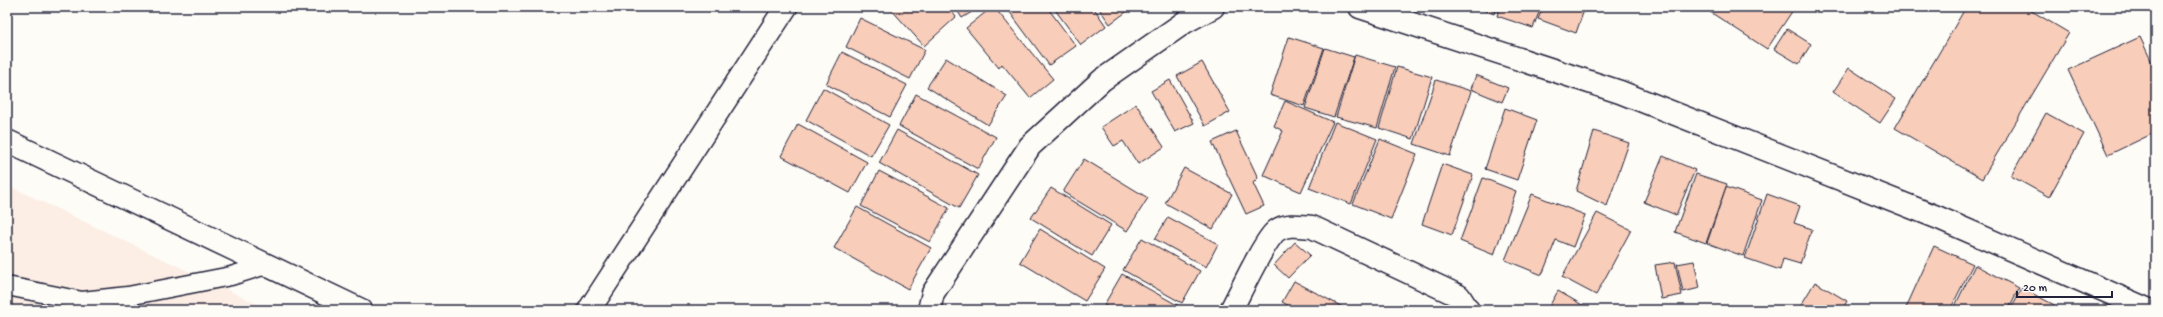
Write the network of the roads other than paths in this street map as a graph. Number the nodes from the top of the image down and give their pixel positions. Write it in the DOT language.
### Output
graph roads {
  1 [pos="786,7"];
  2 [pos="1213,7"];
  3 [pos="1360,7"];
  4 [pos="7,141"];
  5 [pos="266,265"];
  6 [pos="7,286"];
  7 [pos="361,310"];
  8 [pos="589,310"];
  9 [pos="929,310"];
  10 [pos="1231,310"];
  11 [pos="1468,310"];
  12 [pos="2149,310"];
  1 -- 8 [label="street"];
  2 -- 9 [label="street"];
  3 -- 12 [label="street"];
  4 -- 5 [label="street"];
  5 -- 6 [label="lane"];
  5 -- 7 [label="street"];
  10 -- 11 [label="street"];
}
